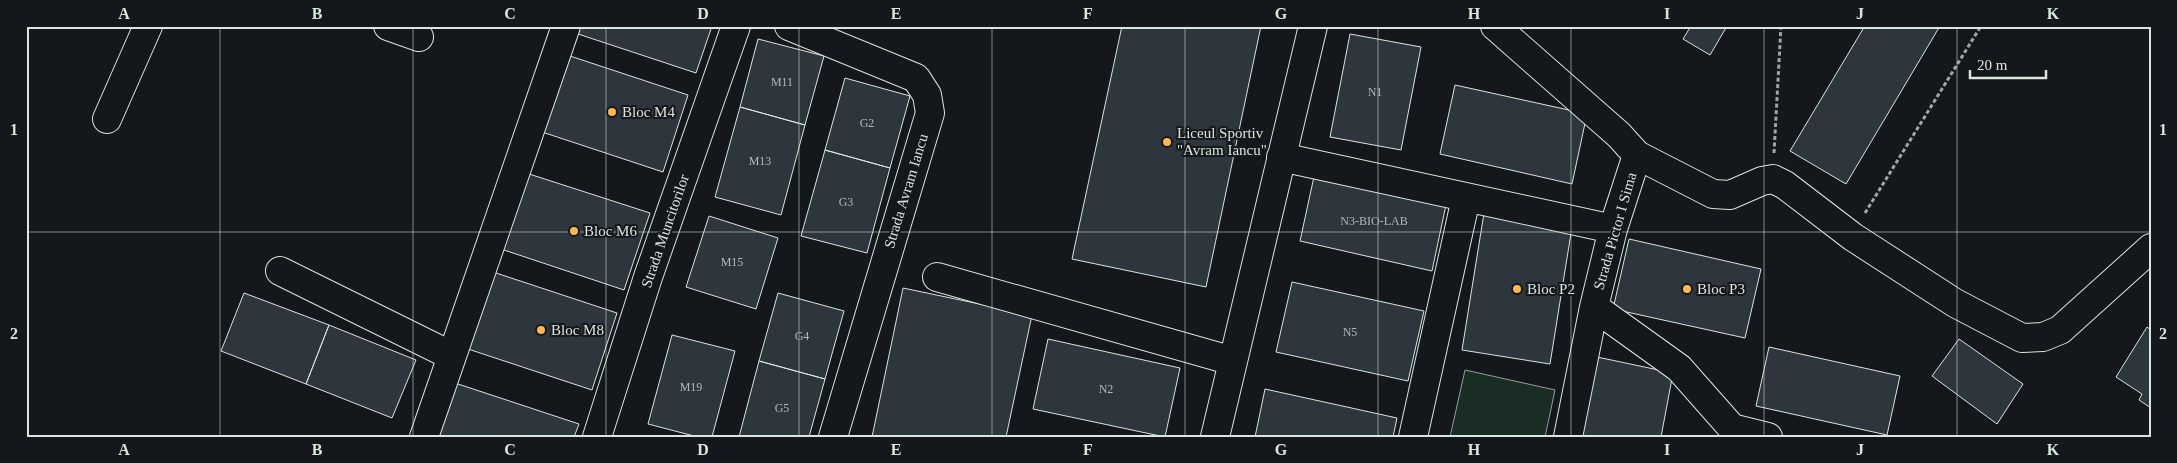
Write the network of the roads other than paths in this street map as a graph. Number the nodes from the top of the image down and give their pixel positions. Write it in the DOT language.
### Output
graph roads {
  1 [pos="148,26"];
  2 [pos="388,26"];
  3 [pos="566,26"];
  4 [pos="736,26"];
  5 [pos="789,26"];
  6 [pos="1313,26"];
  7 [pos="1495,26"];
  8 [pos="419,36"];
  9 [pos="107,119"];
  10 [pos="1637,155"];
  11 [pos="1281,157"];
  12 [pos="1466,198"];
  13 [pos="1613,229"];
  14 [pos="2151,248"];
  15 [pos="280,271"];
  16 [pos="937,277"];
  17 [pos="1594,307"];
  18 [pos="452,356"];
  19 [pos="1233,361"];
  20 [pos="1731,432"];
  21 [pos="424,437"];
  22 [pos="596,437"];
  23 [pos="833,437"];
  24 [pos="1215,437"];
  25 [pos="1413,437"];
  26 [pos="1568,437"];
  27 [pos="1768,437"];
  1 -- 9 [label="street"];
  2 -- 8 [label="street"];
  3 -- 18 [label="street"];
  4 -- 22 [label="street, Strada Muncitorilor"];
  5 -- 23 [label="street, Strada Avram Iancu"];
  6 -- 11 [label="street"];
  7 -- 10 [label="street, Strada Pictor I Sima"];
  10 -- 13 [label="street, Strada Pictor I Sima"];
  10 -- 14 [label="street"];
  11 -- 12 [label="street"];
  11 -- 19 [label="street"];
  12 -- 13 [label="street"];
  12 -- 25 [label="street"];
  13 -- 17 [label="street, Strada Pictor I Sima"];
  15 -- 18 [label="street"];
  16 -- 19 [label="street"];
  17 -- 20 [label="street, Strada Pictor I Sima"];
  17 -- 26 [label="street"];
  18 -- 21 [label="street"];
  19 -- 24 [label="street"];
  20 -- 27 [label="street, Strada Pictor I Sima"];
}
